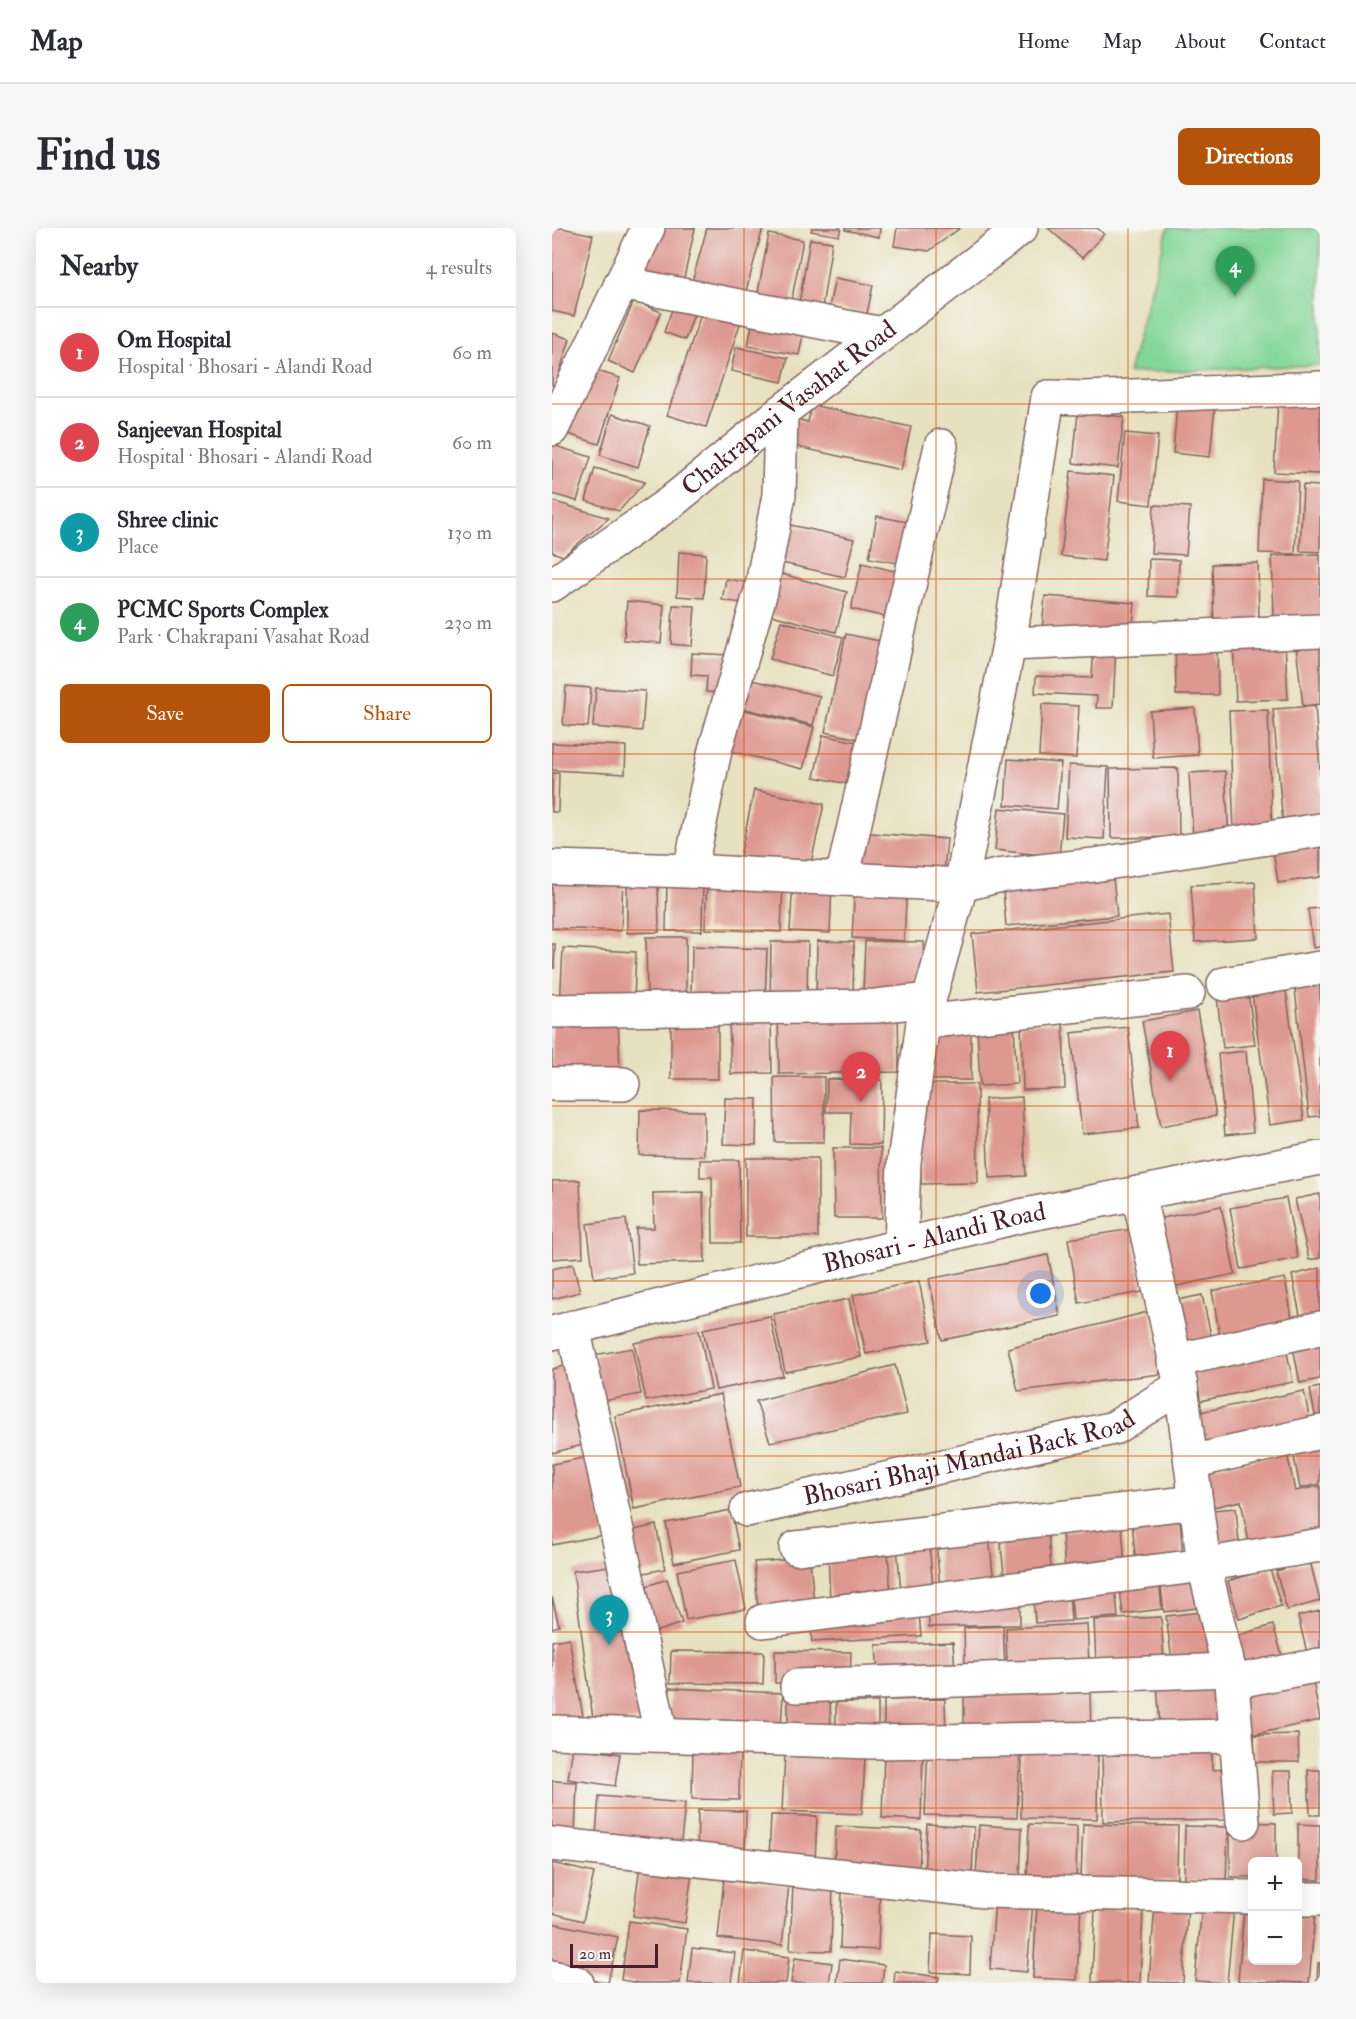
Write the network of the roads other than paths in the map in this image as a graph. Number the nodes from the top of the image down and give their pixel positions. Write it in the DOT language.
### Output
graph roads {
  1 [pos="648,228"];
  2 [pos="1022,228"];
  3 [pos="621,283"];
  4 [pos="882,334"];
  5 [pos="1320,388"];
  6 [pos="781,412"];
  7 [pos="552,429"];
  8 [pos="941,446"];
  9 [pos="552,585"];
  10 [pos="1320,631"];
  11 [pos="1009,644"];
  12 [pos="1320,830"];
  13 [pos="552,867"];
  14 [pos="690,871"];
  15 [pos="842,879"];
  16 [pos="961,885"];
  17 [pos="1320,968"];
  18 [pos="1224,984"];
  19 [pos="1188,993"];
  20 [pos="926,1010"];
  21 [pos="552,1011"];
  22 [pos="552,1084"];
  23 [pos="623,1084"];
  24 [pos="1320,1158"];
  25 [pos="1138,1193"];
  26 [pos="901,1246"];
  27 [pos="1320,1328"];
  28 [pos="562,1330"];
  29 [pos="1178,1374"];
  30 [pos="1320,1432"];
  31 [pos="1191,1462"];
  32 [pos="1196,1502"];
  33 [pos="747,1510"];
  34 [pos="1320,1545"];
  35 [pos="796,1548"];
  36 [pos="1204,1565"];
  37 [pos="763,1621"];
  38 [pos="1320,1665"];
  39 [pos="1231,1676"];
  40 [pos="797,1686"];
  41 [pos="552,1732"];
  42 [pos="661,1734"];
  43 [pos="1235,1736"];
  44 [pos="1243,1822"];
  45 [pos="552,1844"];
  46 [pos="1248,1898"];
  47 [pos="1302,1899"];
  48 [pos="1320,1899"];
  49 [pos="552,1977"];
  50 [pos="578,1983"];
  1 -- 3 [label="street"];
  2 -- 4 [label="street, Chakrapani Vasahat Road"];
  3 -- 4 [label="street"];
  3 -- 7 [label="street"];
  4 -- 6 [label="street, Chakrapani Vasahat Road"];
  5 -- 11 [label="street"];
  6 -- 9 [label="street, Chakrapani Vasahat Road"];
  6 -- 14 [label="street"];
  8 -- 15 [label="street"];
  10 -- 11 [label="street"];
  11 -- 16 [label="street"];
  12 -- 16 [label="street"];
  13 -- 14 [label="street"];
  14 -- 15 [label="street"];
  15 -- 16 [label="street"];
  16 -- 20 [label="street"];
  17 -- 18 [label="street"];
  19 -- 20 [label="street"];
  20 -- 21 [label="street"];
  20 -- 26 [label="street"];
  22 -- 23 [label="street"];
  24 -- 25 [label="street, Bhosari - Alandi Road"];
  25 -- 26 [label="street, Bhosari - Alandi Road"];
  25 -- 29 [label="street"];
  26 -- 28 [label="street, Bhosari - Alandi Road"];
  27 -- 29 [label="street, Bhosari Bhaji Mandai Back Road"];
  28 -- 42 [label="street"];
  29 -- 31 [label="street"];
  29 -- 33 [label="street, Bhosari Bhaji Mandai Back Road"];
  30 -- 31 [label="street"];
  31 -- 32 [label="street"];
  32 -- 35 [label="street"];
  32 -- 36 [label="street"];
  34 -- 36 [label="street"];
  36 -- 37 [label="street"];
  36 -- 39 [label="street"];
  38 -- 39 [label="street"];
  39 -- 40 [label="street"];
  39 -- 43 [label="street"];
  41 -- 42 [label="street"];
  42 -- 43 [label="street"];
  43 -- 44 [label="street"];
  45 -- 46 [label="street"];
  47 -- 48 [label="street"];
  49 -- 50 [label="street"];
}
